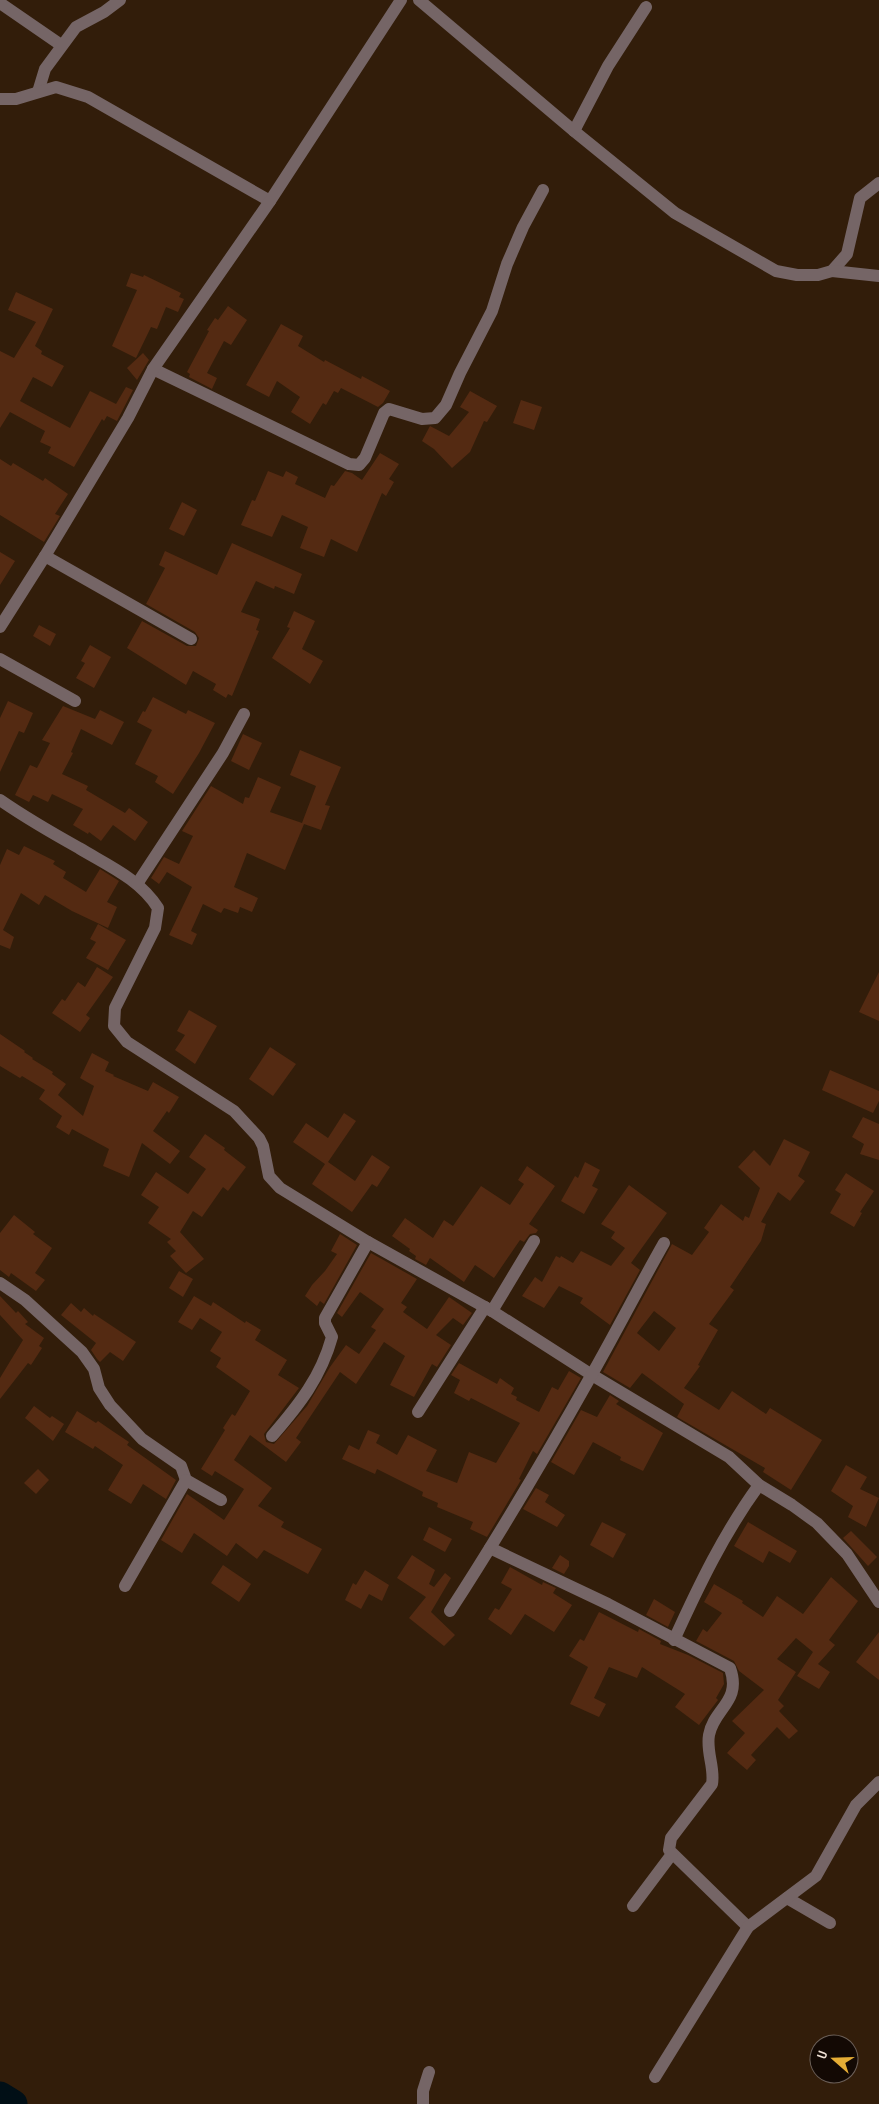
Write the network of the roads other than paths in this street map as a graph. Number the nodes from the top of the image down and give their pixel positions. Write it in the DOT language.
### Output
graph roads {
  1 [pos="120,0"];
  2 [pos="401,0"];
  3 [pos="419,0"];
  4 [pos="0,3"];
  5 [pos="646,6"];
  6 [pos="61,45"];
  7 [pos="38,92"];
  8 [pos="0,99"];
  9 [pos="574,131"];
  10 [pos="879,183"];
  11 [pos="542,190"];
  12 [pos="270,200"];
  13 [pos="832,271"];
  14 [pos="879,276"];
  15 [pos="154,369"];
  16 [pos="46,556"];
  17 [pos="0,628"];
  18 [pos="192,639"];
  19 [pos="0,659"];
  20 [pos="76,701"];
  21 [pos="244,714"];
  22 [pos="0,800"];
  23 [pos="137,884"];
  24 [pos="534,1241"];
  25 [pos="368,1242"];
  26 [pos="664,1243"];
  27 [pos="0,1283"];
  28 [pos="489,1309"];
  29 [pos="592,1375"];
  30 [pos="418,1412"];
  31 [pos="272,1436"];
  32 [pos="186,1480"];
  33 [pos="759,1485"];
  34 [pos="221,1500"];
  35 [pos="490,1548"];
  36 [pos="124,1586"];
  37 [pos="879,1602"];
  38 [pos="450,1611"];
  39 [pos="674,1640"];
  40 [pos="879,1782"];
  41 [pos="672,1854"];
  42 [pos="787,1898"];
  43 [pos="633,1906"];
  44 [pos="830,1923"];
  45 [pos="748,1927"];
  46 [pos="429,2072"];
  47 [pos="655,2077"];
  48 [pos="423,2104"];
  1 -- 6 [label="street"];
  2 -- 12 [label="street"];
  3 -- 9 [label="street"];
  4 -- 6 [label="street"];
  5 -- 9 [label="street"];
  6 -- 7 [label="street"];
  7 -- 8 [label="street"];
  7 -- 12 [label="street"];
  9 -- 13 [label="street"];
  10 -- 13 [label="street"];
  11 -- 15 [label="street"];
  12 -- 15 [label="street"];
  13 -- 14 [label="street"];
  15 -- 16 [label="street"];
  16 -- 17 [label="street"];
  16 -- 18 [label="street"];
  19 -- 20 [label="street"];
  21 -- 23 [label="street"];
  22 -- 23 [label="street"];
  23 -- 25 [label="street"];
  24 -- 28 [label="street"];
  25 -- 28 [label="street"];
  25 -- 31 [label="street"];
  26 -- 29 [label="street"];
  27 -- 32 [label="street"];
  28 -- 29 [label="street"];
  28 -- 30 [label="street"];
  29 -- 33 [label="street"];
  29 -- 35 [label="street"];
  32 -- 34 [label="street"];
  32 -- 36 [label="street"];
  33 -- 37 [label="street"];
  33 -- 39 [label="street"];
  35 -- 38 [label="street"];
  35 -- 39 [label="street"];
  39 -- 41 [label="street"];
  40 -- 42 [label="street"];
  41 -- 43 [label="street"];
  41 -- 45 [label="street"];
  42 -- 44 [label="street"];
  42 -- 45 [label="street"];
  45 -- 47 [label="street"];
  46 -- 48 [label="street"];
}
